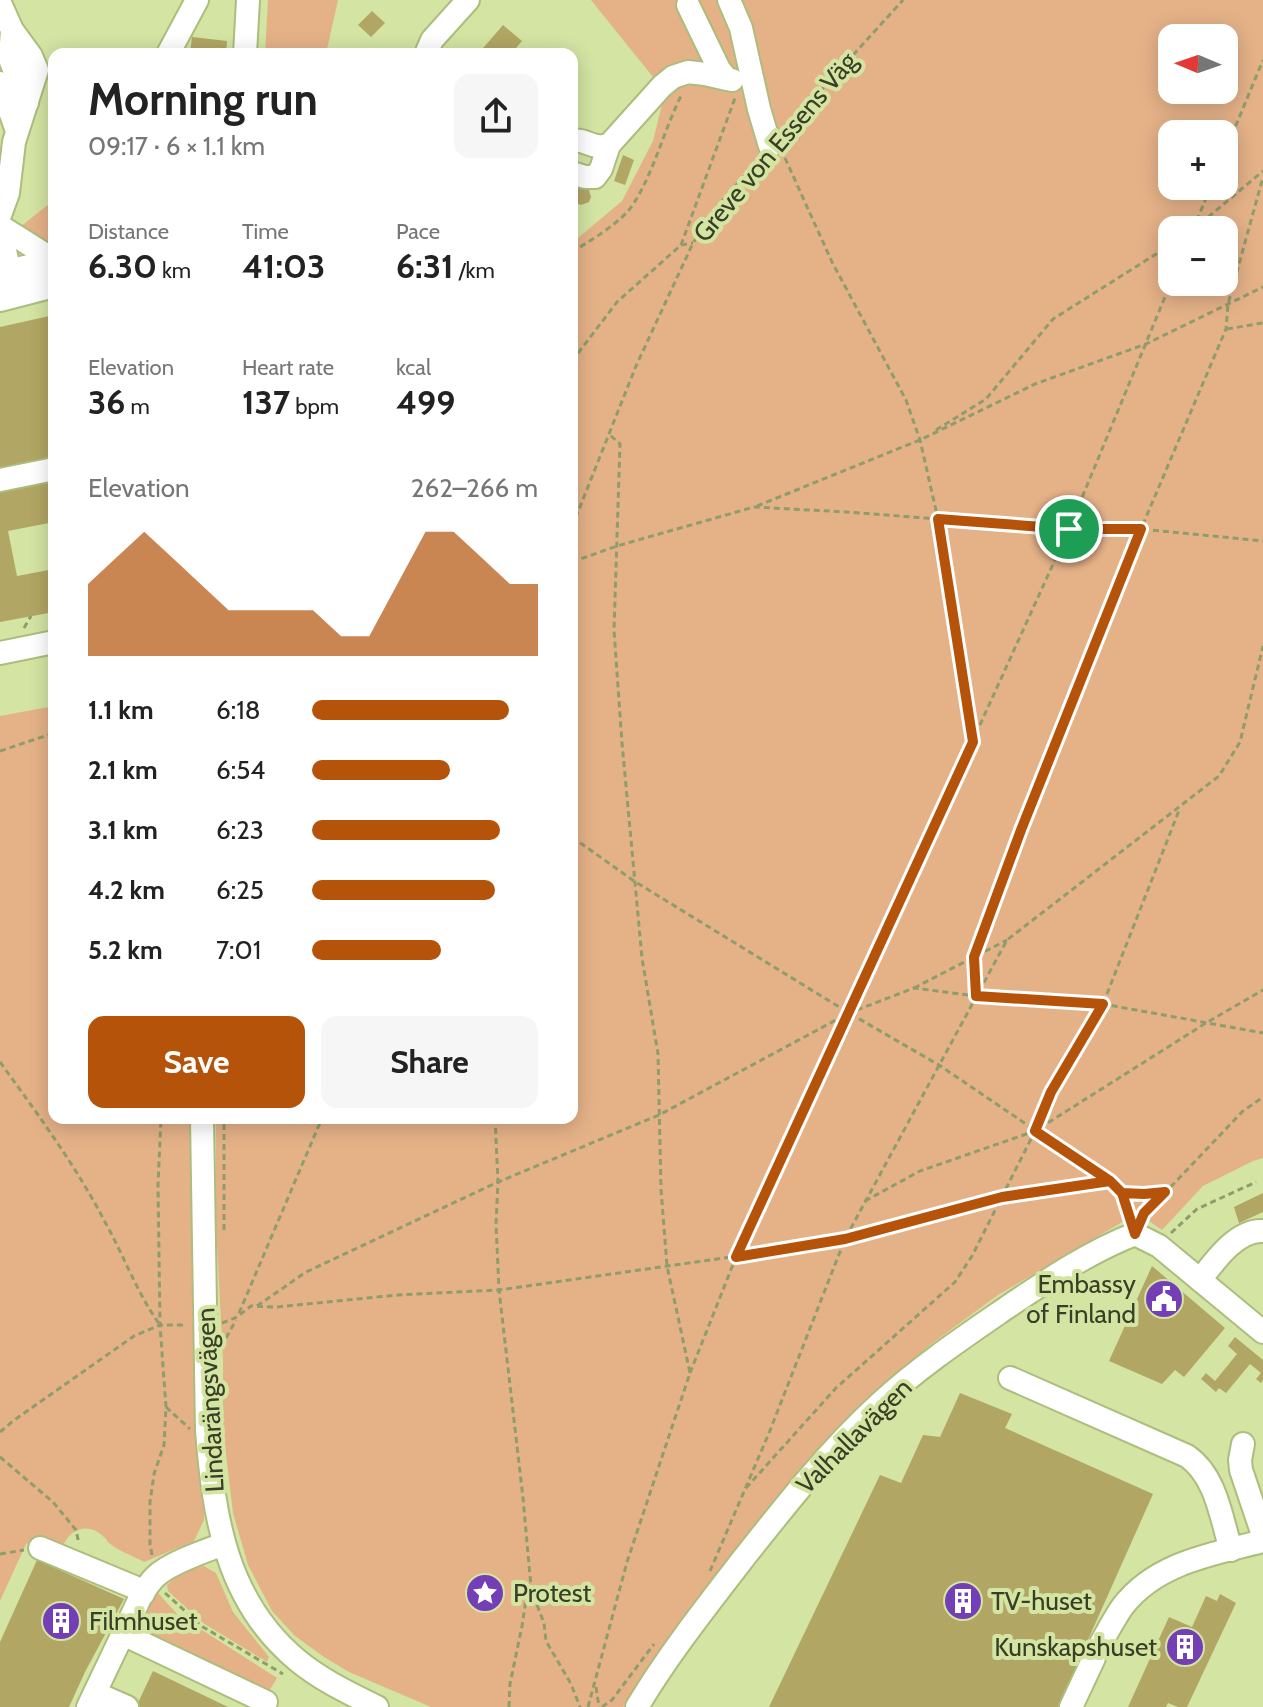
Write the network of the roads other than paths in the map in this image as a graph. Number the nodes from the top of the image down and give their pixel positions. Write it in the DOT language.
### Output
graph roads {
  1 [pos="197,0"];
  2 [pos="248,0"];
  3 [pos="468,0"];
  4 [pos="729,0"];
  5 [pos="688,5"];
  6 [pos="4,19"];
  7 [pos="171,48"];
  8 [pos="245,48"];
  9 [pos="429,48"];
  10 [pos="740,80"];
  11 [pos="0,83"];
  12 [pos="17,131"];
  13 [pos="578,140"];
  14 [pos="609,145"];
  15 [pos="770,146"];
  16 [pos="578,175"];
  17 [pos="0,215"];
  18 [pos="0,227"];
  19 [pos="48,258"];
  20 [pos="48,265"];
  21 [pos="48,283"];
  22 [pos="6,285"];
  23 [pos="48,470"];
  24 [pos="0,480"];
  25 [pos="48,643"];
  26 [pos="0,653"];
  27 [pos="202,1124"];
  28 [pos="1263,1231"];
  29 [pos="1200,1280"];
  30 [pos="1263,1332"];
  31 [pos="1010,1378"];
  32 [pos="1243,1444"];
  33 [pos="1263,1535"];
  34 [pos="1263,1541"];
  35 [pos="224,1544"];
  36 [pos="40,1548"];
  37 [pos="1231,1550"];
  38 [pos="143,1594"];
  39 [pos="123,1634"];
  40 [pos="91,1700"];
  41 [pos="266,1702"];
  42 [pos="127,1707"];
  43 [pos="377,1707"];
  44 [pos="637,1707"];
  45 [pos="1071,1707"];
  1 -- 7 [label="street"];
  2 -- 8 [label="street"];
  3 -- 9 [label="street"];
  4 -- 10 [label="street"];
  5 -- 10 [label="street"];
  6 -- 12 [label="street"];
  10 -- 14 [label="street"];
  10 -- 15 [label="street"];
  11 -- 12 [label="street"];
  12 -- 17 [label="street"];
  13 -- 14 [label="street"];
  14 -- 16 [label="street"];
  18 -- 19 [label="street"];
  18 -- 22 [label="street"];
  20 -- 22 [label="main road"];
  21 -- 22 [label="main road"];
  23 -- 24 [label="street"];
  25 -- 26 [label="street"];
  27 -- 35 [label="street, Lindarängsvägen"];
  28 -- 29 [label="street"];
  29 -- 30 [label="street"];
  29 -- 44 [label="street, Valhallavägen"];
  31 -- 37 [label="street"];
  32 -- 33 [label="street"];
  34 -- 37 [label="street"];
  35 -- 38 [label="street"];
  35 -- 43 [label="street, Lindarängsvägen"];
  36 -- 38 [label="street"];
  37 -- 45 [label="street"];
  38 -- 39 [label="street"];
  39 -- 40 [label="street"];
  39 -- 41 [label="street"];
  40 -- 42 [label="street"];
}
